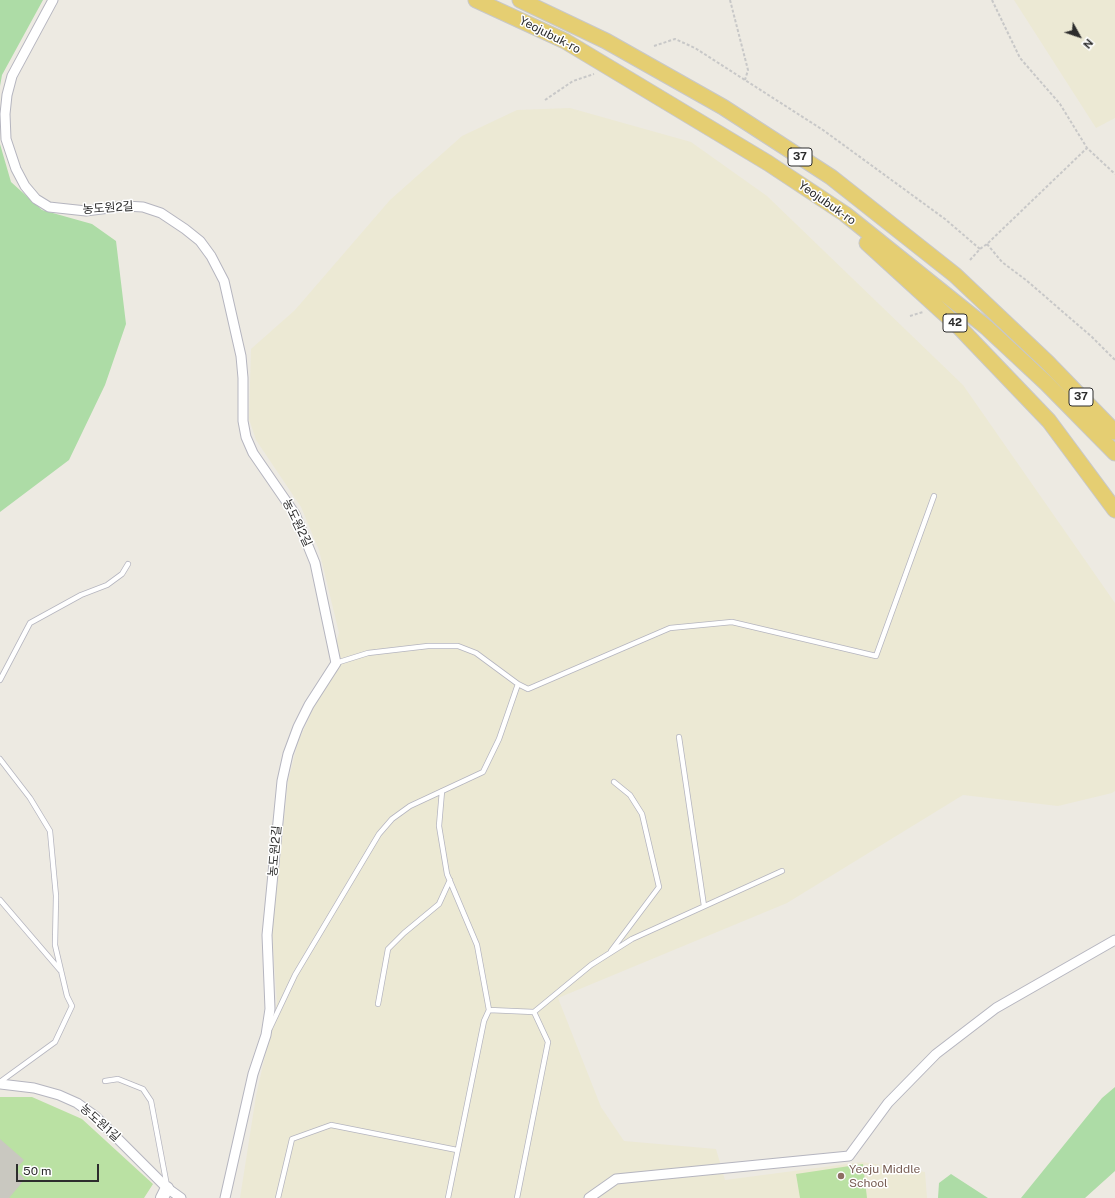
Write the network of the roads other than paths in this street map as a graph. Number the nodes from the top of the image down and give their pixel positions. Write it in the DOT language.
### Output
graph roads {
  1 [pos="53,0"];
  2 [pos="476,0"];
  3 [pos="520,0"];
  4 [pos="768,163"];
  5 [pos="1115,432"];
  6 [pos="1115,453"];
  7 [pos="934,496"];
  8 [pos="1115,510"];
  9 [pos="128,564"];
  10 [pos="336,663"];
  11 [pos="0,680"];
  12 [pos="518,684"];
  13 [pos="679,737"];
  14 [pos="0,759"];
  15 [pos="614,782"];
  16 [pos="442,791"];
  17 [pos="782,870"];
  18 [pos="450,880"];
  19 [pos="0,900"];
  20 [pos="704,906"];
  21 [pos="1115,940"];
  22 [pos="609,954"];
  23 [pos="61,972"];
  24 [pos="378,1004"];
  25 [pos="489,1010"];
  26 [pos="534,1012"];
  27 [pos="266,1035"];
  28 [pos="105,1081"];
  29 [pos="0,1083"];
  30 [pos="457,1150"];
  31 [pos="165,1193"];
  32 [pos="181,1198"];
  33 [pos="225,1198"];
  34 [pos="278,1198"];
  35 [pos="448,1198"];
  36 [pos="517,1198"];
  37 [pos="590,1198"];
  1 -- 10 [label="street, 농도원2길"];
  2 -- 4 [label="highway, Yeojubuk-ro / 37"];
  3 -- 5 [label="highway, Yeojubuk-ro / 37"];
  4 -- 6 [label="highway, Yeojubuk-ro / 37"];
  4 -- 8 [label="highway, 42"];
  7 -- 12 [label="lane"];
  9 -- 11 [label="lane"];
  10 -- 12 [label="lane"];
  10 -- 27 [label="street, 농도원2길"];
  12 -- 16 [label="lane"];
  13 -- 20 [label="lane"];
  14 -- 23 [label="lane"];
  15 -- 22 [label="lane"];
  16 -- 18 [label="lane"];
  16 -- 27 [label="lane"];
  17 -- 20 [label="lane"];
  18 -- 24 [label="lane"];
  18 -- 25 [label="lane"];
  19 -- 23 [label="lane"];
  20 -- 22 [label="lane"];
  21 -- 37 [label="street"];
  22 -- 26 [label="lane"];
  23 -- 29 [label="lane"];
  25 -- 26 [label="lane"];
  25 -- 30 [label="lane"];
  26 -- 36 [label="lane"];
  27 -- 33 [label="street, 농도원2길"];
  28 -- 31 [label="lane"];
  29 -- 31 [label="street, 농도원1길"];
  30 -- 34 [label="lane"];
  30 -- 35 [label="lane"];
  31 -- 32 [label="street, 농도원1길"];
}
